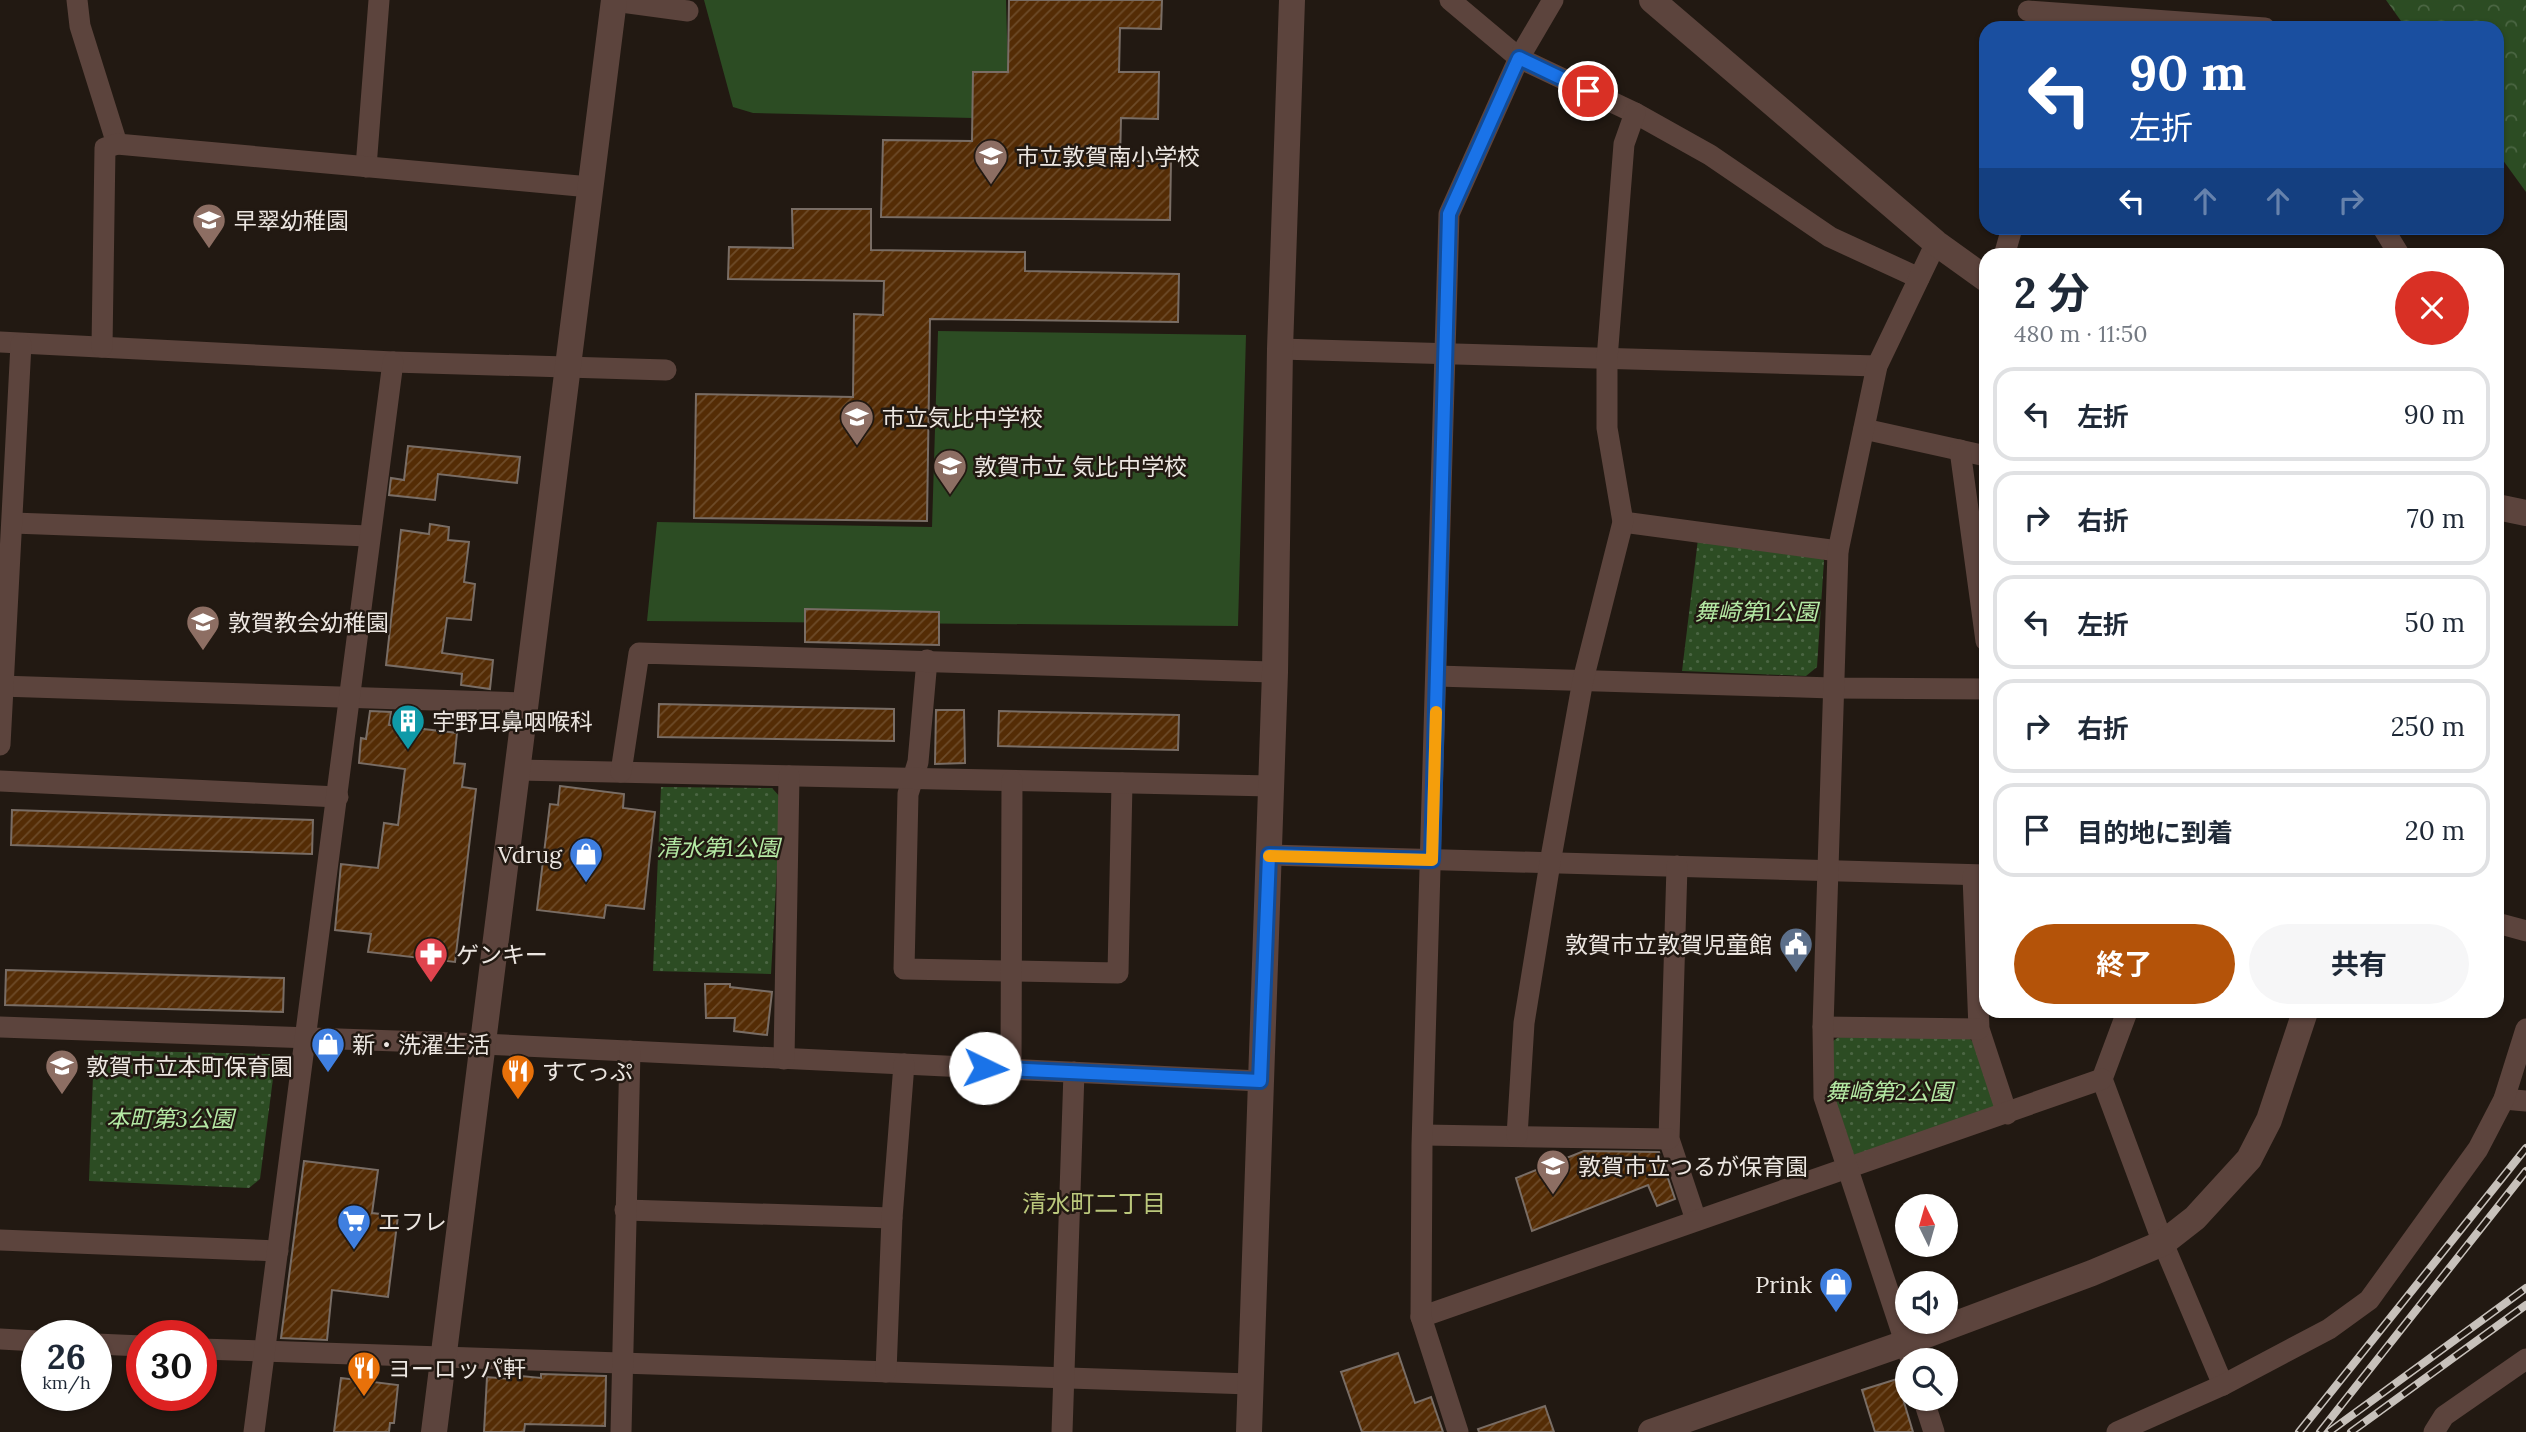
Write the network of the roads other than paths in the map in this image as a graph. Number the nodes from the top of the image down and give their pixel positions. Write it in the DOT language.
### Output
graph roads {
  1 [pos="77,0"];
  2 [pos="379,0"];
  3 [pos="614,0"];
  4 [pos="1292,0"];
  5 [pos="1450,0"];
  6 [pos="1553,0"];
  7 [pos="1656,1"];
  8 [pos="2104,7"];
  9 [pos="688,11"];
  10 [pos="2026,13"];
  11 [pos="2211,21"];
  12 [pos="1519,58"];
  13 [pos="1634,113"];
  14 [pos="117,144"];
  15 [pos="366,167"];
  16 [pos="590,187"];
  17 [pos="1936,243"];
  18 [pos="1979,274"];
  19 [pos="1919,278"];
  20 [pos="10,343"];
  21 [pos="102,347"];
  22 [pos="1280,349"];
  23 [pos="1447,354"];
  24 [pos="1607,359"];
  25 [pos="393,362"];
  26 [pos="1877,366"];
  27 [pos="566,368"];
  28 [pos="666,370"];
  29 [pos="1864,429"];
  30 [pos="1960,450"];
  31 [pos="1979,454"];
  32 [pos="2504,508"];
  33 [pos="2526,513"];
  34 [pos="1623,522"];
  35 [pos="13,523"];
  36 [pos="369,537"];
  37 [pos="1838,551"];
  38 [pos="1979,590"];
  39 [pos="927,660"];
  40 [pos="1275,672"];
  41 [pos="1437,676"];
  42 [pos="1583,680"];
  43 [pos="2,687"];
  44 [pos="1832,688"];
  45 [pos="1979,689"];
  46 [pos="349,697"];
  47 [pos="525,704"];
  48 [pos="0,744"];
  49 [pos="518,769"];
  50 [pos="621,772"];
  51 [pos="789,776"];
  52 [pos="912,779"];
  53 [pos="0,781"];
  54 [pos="1012,781"];
  55 [pos="1122,783"];
  56 [pos="1271,786"];
  57 [pos="338,797"];
  58 [pos="1269,855"];
  59 [pos="1432,860"];
  60 [pos="1550,863"];
  61 [pos="1677,866"];
  62 [pos="1829,871"];
  63 [pos="1979,874"];
  64 [pos="2504,925"];
  65 [pos="2526,931"];
  66 [pos="1011,971"];
  67 [pos="1979,1018"];
  68 [pos="2125,1018"];
  69 [pos="2303,1018"];
  70 [pos="0,1027"];
  71 [pos="1823,1027"];
  72 [pos="1979,1029"];
  73 [pos="2526,1029"];
  74 [pos="306,1040"];
  75 [pos="482,1044"];
  76 [pos="630,1051"];
  77 [pos="784,1059"];
  78 [pos="904,1065"];
  79 [pos="1011,1070"];
  80 [pos="1074,1072"];
  81 [pos="2102,1079"];
  82 [pos="1260,1081"];
  83 [pos="2504,1099"];
  84 [pos="2526,1101"];
  85 [pos="2007,1114"];
  86 [pos="1424,1135"];
  87 [pos="1517,1136"];
  88 [pos="1669,1139"];
  89 [pos="1847,1169"];
  90 [pos="625,1210"];
  91 [pos="892,1218"];
  92 [pos="1696,1220"];
  93 [pos="0,1240"];
  94 [pos="2163,1243"];
  95 [pos="278,1251"];
  96 [pos="1420,1317"];
  97 [pos="0,1339"];
  98 [pos="21,1340"];
  99 [pos="1907,1348"];
  100 [pos="1915,1348"];
  101 [pos="217,1350"];
  102 [pos="264,1352"];
  103 [pos="1895,1355"];
  104 [pos="443,1359"];
  105 [pos="2526,1359"];
  106 [pos="622,1365"];
  107 [pos="886,1372"];
  108 [pos="1064,1376"];
  109 [pos="1250,1384"];
  110 [pos="2223,1385"];
  111 [pos="1927,1411"];
  112 [pos="254,1432"];
  113 [pos="434,1432"];
  114 [pos="621,1432"];
  115 [pos="1062,1432"];
  116 [pos="1249,1432"];
  117 [pos="1458,1432"];
  118 [pos="1651,1432"];
  119 [pos="1934,1432"];
  120 [pos="2118,1432"];
  121 [pos="2434,1432"];
  1 -- 14 [label="street"];
  2 -- 15 [label="street"];
  3 -- 9 [label="street"];
  3 -- 16 [label="street"];
  4 -- 22 [label="street"];
  5 -- 12 [label="street"];
  6 -- 12 [label="street"];
  7 -- 17 [label="street"];
  8 -- 10 [label="street"];
  8 -- 11 [label="street"];
  12 -- 13 [label="street"];
  12 -- 23 [label="street"];
  13 -- 19 [label="street"];
  13 -- 24 [label="street"];
  14 -- 15 [label="street"];
  14 -- 21 [label="street"];
  15 -- 16 [label="street"];
  16 -- 27 [label="street"];
  17 -- 18 [label="street"];
  17 -- 19 [label="street"];
  19 -- 26 [label="street"];
  20 -- 21 [label="street"];
  20 -- 35 [label="street"];
  21 -- 25 [label="street"];
  22 -- 23 [label="street"];
  22 -- 40 [label="street"];
  23 -- 24 [label="street"];
  23 -- 41 [label="street"];
  24 -- 26 [label="street"];
  24 -- 34 [label="street"];
  25 -- 27 [label="street"];
  25 -- 36 [label="street"];
  26 -- 29 [label="street"];
  27 -- 28 [label="street"];
  27 -- 47 [label="street"];
  29 -- 30 [label="street"];
  29 -- 37 [label="street"];
  30 -- 31 [label="street"];
  30 -- 38 [label="street"];
  32 -- 33 [label="street"];
  34 -- 37 [label="street"];
  34 -- 42 [label="street"];
  35 -- 36 [label="street"];
  35 -- 43 [label="street"];
  36 -- 46 [label="street"];
  37 -- 44 [label="street"];
  39 -- 40 [label="street"];
  39 -- 50 [label="street"];
  39 -- 52 [label="street"];
  40 -- 56 [label="street"];
  41 -- 42 [label="street"];
  41 -- 59 [label="street"];
  42 -- 44 [label="street"];
  42 -- 60 [label="street"];
  43 -- 46 [label="street"];
  43 -- 48 [label="street"];
  44 -- 45 [label="street"];
  44 -- 62 [label="street"];
  46 -- 47 [label="street"];
  46 -- 57 [label="street"];
  47 -- 49 [label="street"];
  49 -- 50 [label="street"];
  49 -- 75 [label="street"];
  50 -- 51 [label="street"];
  51 -- 52 [label="street"];
  51 -- 77 [label="street"];
  52 -- 54 [label="street"];
  52 -- 66 [label="street"];
  53 -- 57 [label="street"];
  54 -- 55 [label="street"];
  54 -- 66 [label="street"];
  55 -- 56 [label="street"];
  55 -- 66 [label="street"];
  56 -- 58 [label="street"];
  57 -- 74 [label="street"];
  58 -- 59 [label="street"];
  58 -- 82 [label="street"];
  59 -- 60 [label="street"];
  59 -- 86 [label="street"];
  60 -- 61 [label="street"];
  60 -- 87 [label="street"];
  61 -- 62 [label="street"];
  61 -- 88 [label="street"];
  62 -- 63 [label="street"];
  62 -- 71 [label="street"];
  64 -- 65 [label="street"];
  66 -- 79 [label="street"];
  67 -- 72 [label="street"];
  68 -- 81 [label="street"];
  69 -- 94 [label="street"];
  70 -- 74 [label="street"];
  71 -- 72 [label="street"];
  71 -- 89 [label="street"];
  72 -- 85 [label="street"];
  73 -- 83 [label="street"];
  74 -- 75 [label="street"];
  74 -- 95 [label="street"];
  75 -- 76 [label="street"];
  75 -- 104 [label="street"];
  76 -- 77 [label="street"];
  76 -- 90 [label="street"];
  77 -- 78 [label="street"];
  78 -- 79 [label="street"];
  78 -- 91 [label="street"];
  79 -- 80 [label="street"];
  80 -- 82 [label="street"];
  80 -- 108 [label="street"];
  81 -- 85 [label="street"];
  81 -- 94 [label="street"];
  82 -- 109 [label="street"];
  83 -- 84 [label="street"];
  83 -- 110 [label="street"];
  85 -- 89 [label="street"];
  86 -- 87 [label="street"];
  86 -- 96 [label="street"];
  87 -- 88 [label="street"];
  88 -- 92 [label="street"];
  89 -- 92 [label="street"];
  89 -- 99 [label="street"];
  90 -- 91 [label="street"];
  90 -- 106 [label="street"];
  91 -- 107 [label="street"];
  92 -- 96 [label="street"];
  93 -- 95 [label="street"];
  94 -- 100 [label="street"];
  94 -- 110 [label="street"];
  95 -- 102 [label="street"];
  96 -- 117 [label="street"];
  97 -- 98 [label="street"];
  101 -- 102 [label="street"];
  102 -- 104 [label="street"];
  102 -- 112 [label="street"];
  103 -- 118 [label="street"];
  104 -- 106 [label="street"];
  104 -- 113 [label="street"];
  105 -- 121 [label="street"];
  106 -- 107 [label="street"];
  106 -- 114 [label="street"];
  107 -- 108 [label="street"];
  108 -- 109 [label="street"];
  108 -- 115 [label="street"];
  109 -- 116 [label="street"];
  110 -- 120 [label="street"];
  111 -- 119 [label="street"];
}
